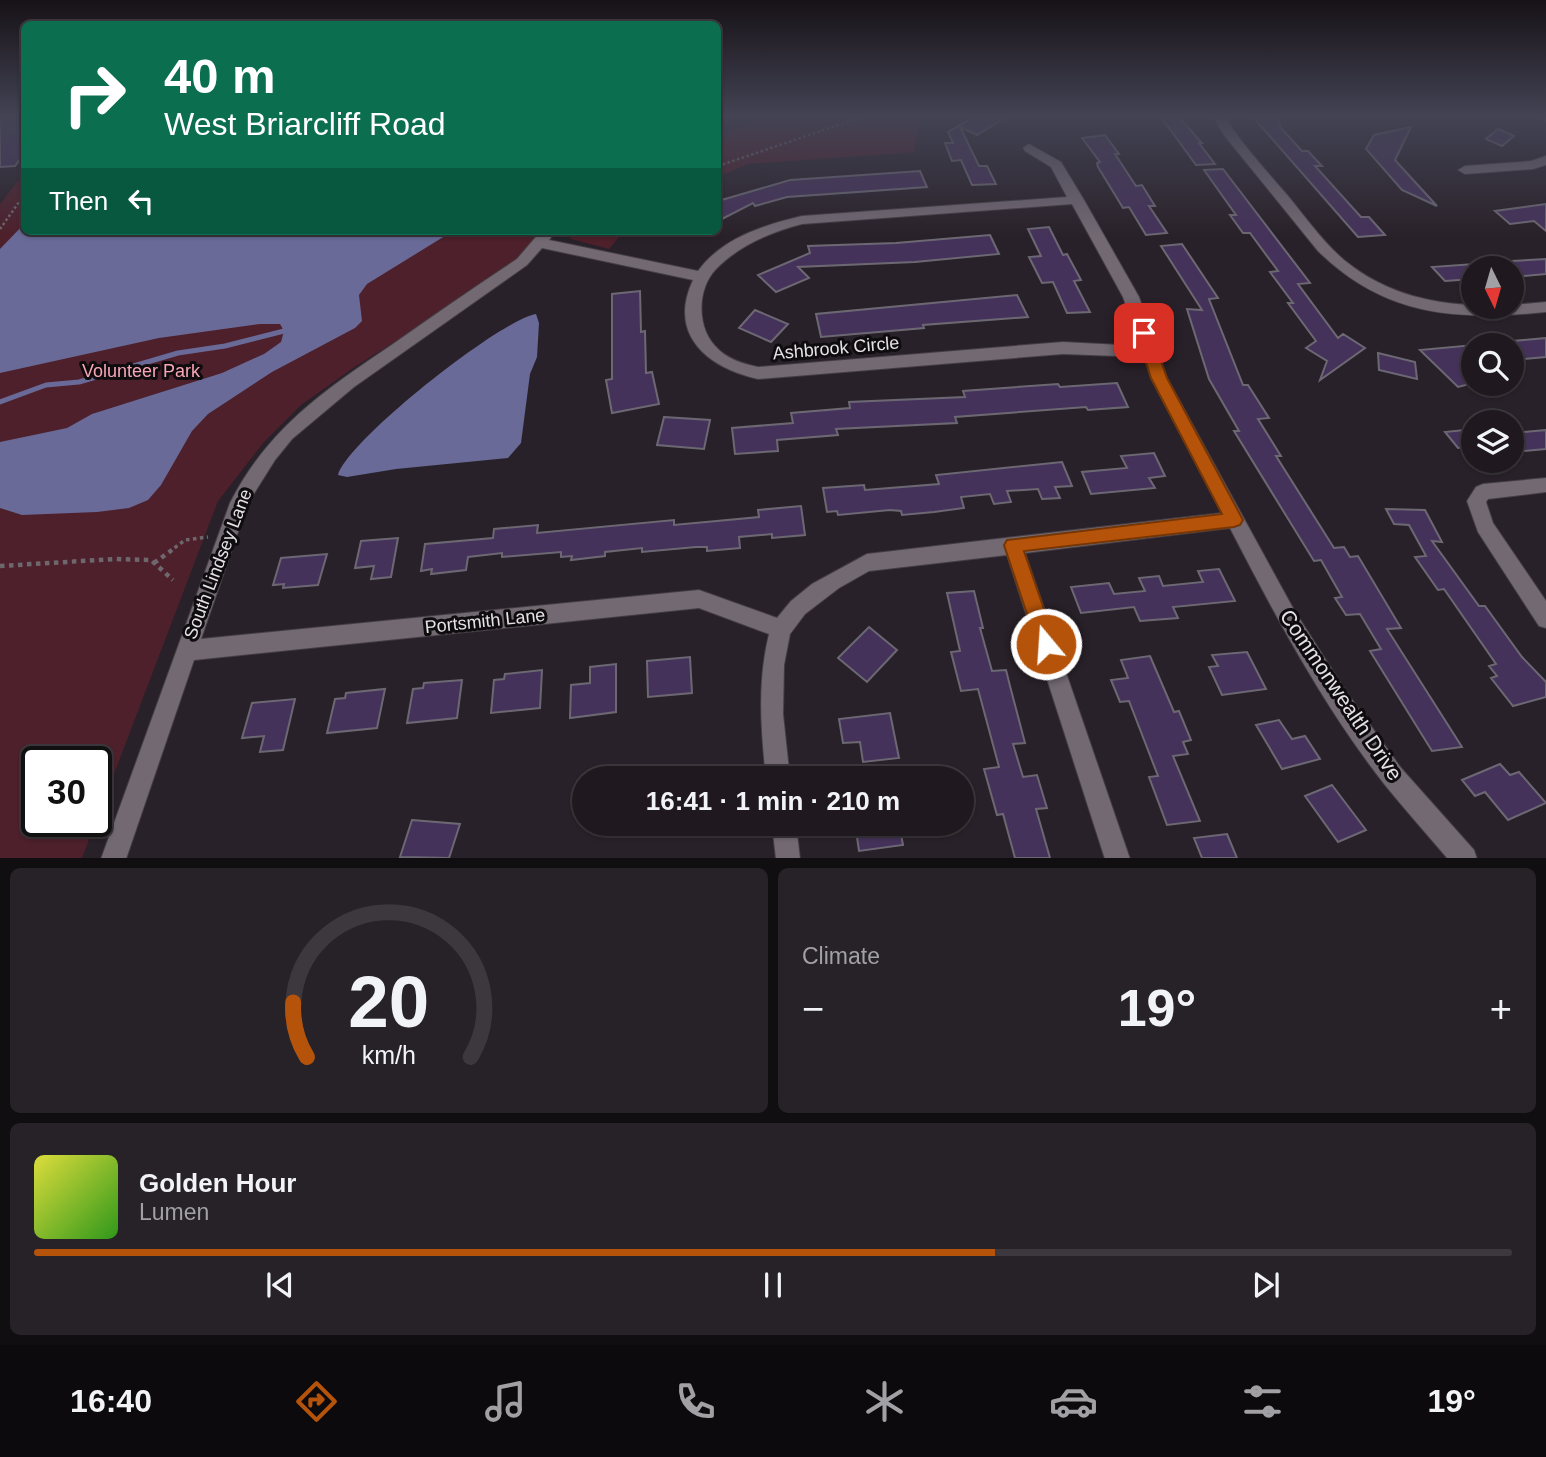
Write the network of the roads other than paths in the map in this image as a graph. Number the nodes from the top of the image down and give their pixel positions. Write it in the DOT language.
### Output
graph roads {
  1 [pos="1043,157"];
  2 [pos="1249,157"];
  3 [pos="1546,160"];
  4 [pos="1465,170"];
  5 [pos="1077,200"];
  6 [pos="545,237"];
  7 [pos="701,277"];
  8 [pos="1546,307"];
  9 [pos="1150,352"];
  10 [pos="1546,485"];
  11 [pos="1234,520"];
  12 [pos="1013,545"];
  13 [pos="1546,619"];
  14 [pos="781,629"];
  15 [pos="185,651"];
  16 [pos="777,766"];
  17 [pos="785,836"];
  18 [pos="113,858"];
  19 [pos="788,858"];
  20 [pos="1118,858"];
  21 [pos="1464,858"];
  1 -- 5 [label="street, Commonwealth Drive"];
  2 -- 8 [label="street"];
  3 -- 4 [label="street"];
  5 -- 7 [label="street"];
  5 -- 9 [label="street, Commonwealth Drive"];
  6 -- 7 [label="street"];
  6 -- 15 [label="street, South Lindsey Lane"];
  7 -- 9 [label="street, Ashbrook Circle"];
  9 -- 11 [label="street, Commonwealth Drive"];
  10 -- 13 [label="street"];
  11 -- 12 [label="street"];
  11 -- 21 [label="street, Commonwealth Drive"];
  12 -- 14 [label="street"];
  12 -- 20 [label="street"];
  14 -- 15 [label="street, Portsmith Lane"];
  14 -- 16 [label="street"];
  15 -- 18 [label="street, South Lindsey Lane"];
  17 -- 19 [label="street"];
}
